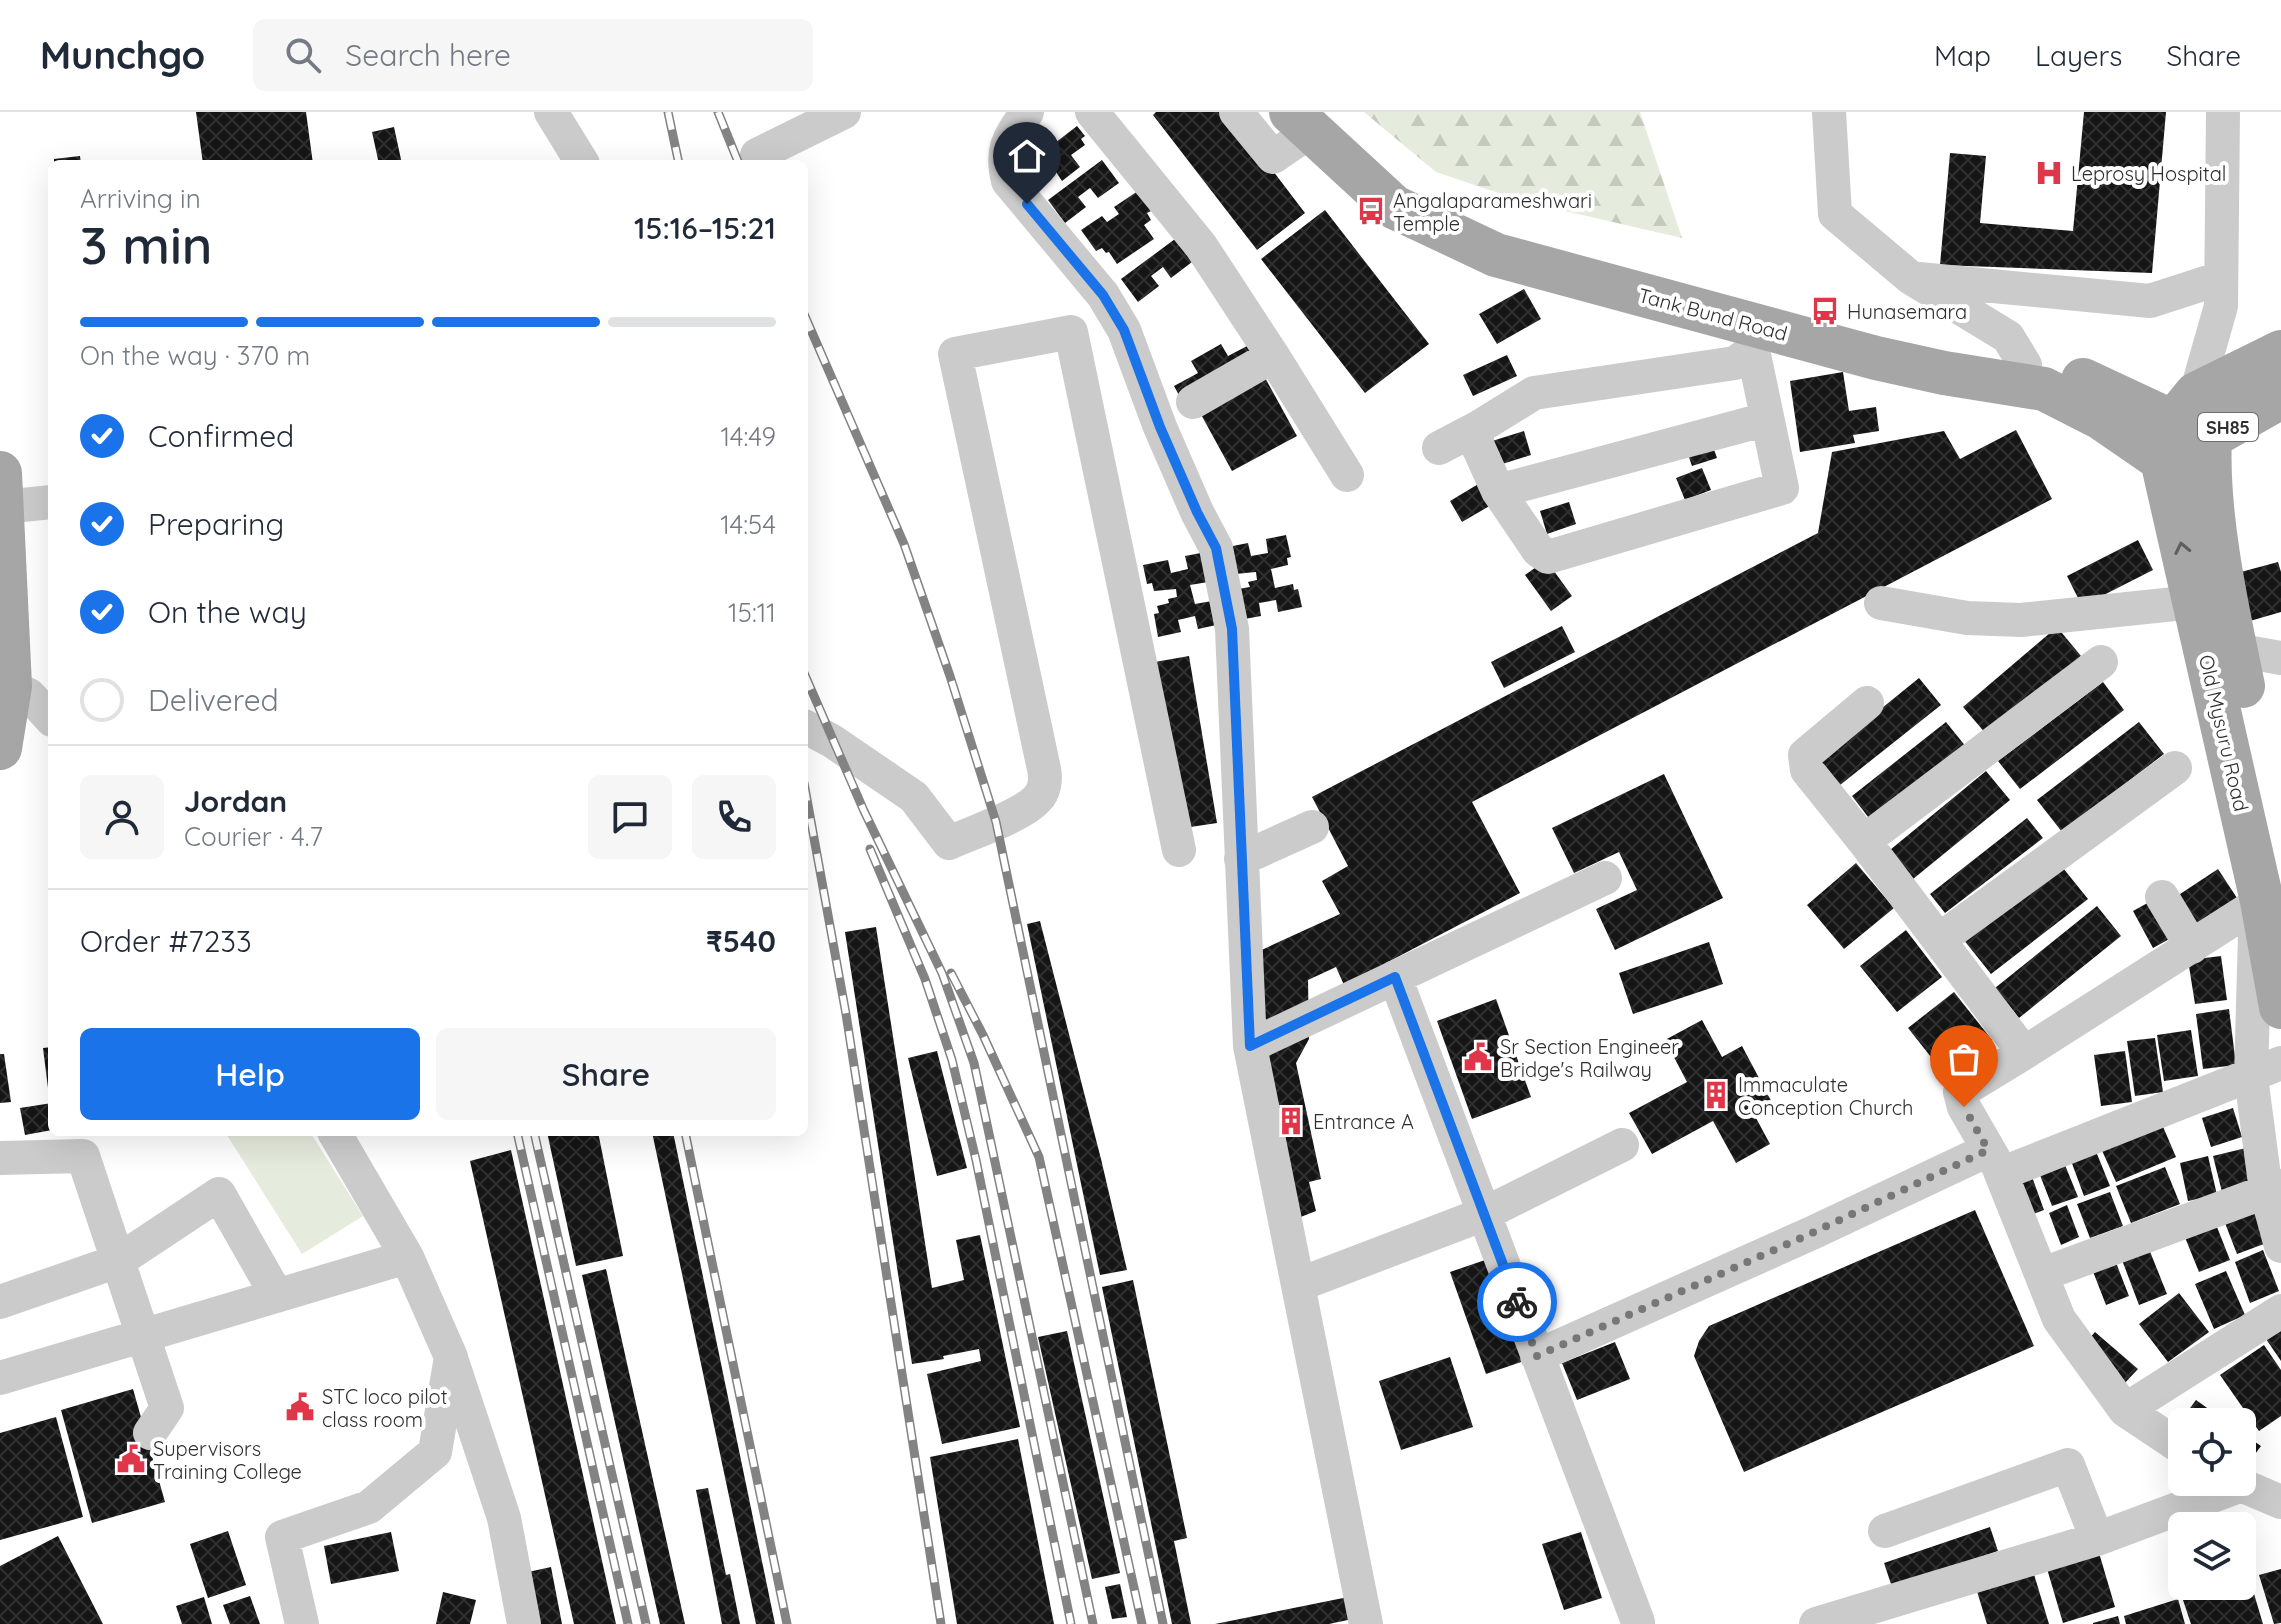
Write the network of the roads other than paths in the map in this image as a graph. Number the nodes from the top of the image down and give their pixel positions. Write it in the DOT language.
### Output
graph roads {
  1 [pos="551,112"];
  2 [pos="844,112"];
  3 [pos="1027,112"];
  4 [pos="1092,112"];
  5 [pos="1236,112"];
  6 [pos="1829,112"];
  7 [pos="2223,112"];
  8 [pos="1304,118"];
  9 [pos="757,155"];
  10 [pos="581,160"];
  11 [pos="1911,278"];
  12 [pos="2221,278"];
  13 [pos="1757,339"];
  14 [pos="2281,352"];
  15 [pos="1273,356"];
  16 [pos="2025,365"];
  17 [pos="2281,397"];
  18 [pos="1193,402"];
  19 [pos="1767,419"];
  20 [pos="1479,427"];
  21 [pos="2190,438"];
  22 [pos="1439,448"];
  23 [pos="1347,475"];
  24 [pos="1,490"];
  25 [pos="1498,491"];
  26 [pos="48,501"];
  27 [pos="2,578"];
  28 [pos="2194,602"];
  29 [pos="1881,603"];
  30 [pos="2235,650"];
  31 [pos="2281,658"];
  32 [pos="2101,662"];
  33 [pos="10,686"];
  34 [pos="1867,703"];
  35 [pos="48,716"];
  36 [pos="808,728"];
  37 [pos="0,748"];
  38 [pos="2175,768"];
  39 [pos="1312,827"];
  40 [pos="1864,841"];
  41 [pos="1179,850"];
  42 [pos="1241,859"];
  43 [pos="1605,878"];
  44 [pos="2266,893"];
  45 [pos="2162,897"];
  46 [pos="1939,940"];
  47 [pos="2192,947"];
  48 [pos="1395,977"];
  49 [pos="2281,1007"];
  50 [pos="1250,1046"];
  51 [pos="2024,1053"];
  52 [pos="2266,1070"];
  53 [pos="336,1136"];
  54 [pos="1622,1145"];
  55 [pos="1988,1150"];
  56 [pos="0,1158"];
  57 [pos="2018,1167"];
  58 [pos="2274,1189"];
  59 [pos="1484,1214"];
  60 [pos="2281,1246"];
  61 [pos="407,1257"];
  62 [pos="118,1261"];
  63 [pos="2054,1270"];
  64 [pos="1298,1285"];
  65 [pos="277,1296"];
  66 [pos="0,1302"];
  67 [pos="2281,1311"];
  68 [pos="143,1336"];
  69 [pos="1537,1356"];
  70 [pos="451,1357"];
  71 [pos="0,1378"];
  72 [pos="2125,1410"];
  73 [pos="150,1433"];
  74 [pos="2168,1439"];
  75 [pos="2256,1492"];
  76 [pos="2206,1496"];
  77 [pos="2281,1502"];
  78 [pos="1885,1531"];
  79 [pos="2097,1539"];
  80 [pos="1834,1621"];
  81 [pos="1638,1622"];
  82 [pos="302,1624"];
  83 [pos="524,1624"];
  84 [pos="1366,1624"];
  1 -- 10 [label="street"];
  2 -- 9 [label="street"];
  3 -- 42 [label="street"];
  4 -- 15 [label="street"];
  5 -- 8 [label="street"];
  6 -- 11 [label="street"];
  7 -- 12 [label="street"];
  8 -- 13 [label="main road, Tank Bund Road"];
  8 -- 16 [label="main road, Tank Bund Road"];
  11 -- 12 [label="street"];
  11 -- 16 [label="street"];
  12 -- 21 [label="street"];
  13 -- 19 [label="street"];
  13 -- 20 [label="street"];
  13 -- 21 [label="main road, Tank Bund Road"];
  14 -- 21 [label="main road, SH85"];
  15 -- 18 [label="street"];
  15 -- 23 [label="street"];
  16 -- 21 [label="main road, Tank Bund Road"];
  17 -- 21 [label="main road, SH85"];
  19 -- 25 [label="street"];
  19 -- 25 [label="street"];
  20 -- 22 [label="street"];
  20 -- 25 [label="street"];
  28 -- 21 [label="main road, Old Mysuru Road, one-way"];
  21 -- 30 [label="main road, Old Mysuru Road"];
  24 -- 26 [label="street"];
  24 -- 27 [label="main road"];
  27 -- 33 [label="main road"];
  28 -- 29 [label="street"];
  28 -- 44 [label="main road, Old Mysuru Road"];
  30 -- 31 [label="street"];
  30 -- 44 [label="main road, Old Mysuru Road"];
  32 -- 40 [label="street"];
  33 -- 35 [label="street"];
  33 -- 37 [label="main road"];
  34 -- 40 [label="street"];
  36 -- 41 [label="street"];
  38 -- 46 [label="street"];
  39 -- 42 [label="street"];
  40 -- 46 [label="street"];
  42 -- 50 [label="street"];
  43 -- 48 [label="street"];
  44 -- 47 [label="street"];
  44 -- 49 [label="main road, Old Mysuru Road"];
  44 -- 52 [label="street"];
  45 -- 47 [label="street"];
  46 -- 51 [label="street"];
  47 -- 51 [label="street"];
  48 -- 50 [label="street"];
  48 -- 59 [label="street"];
  50 -- 64 [label="street"];
  51 -- 55 [label="street"];
  52 -- 57 [label="street"];
  52 -- 58 [label="street"];
  53 -- 61 [label="street"];
  54 -- 59 [label="street"];
  55 -- 69 [label="street"];
  55 -- 72 [label="street"];
  56 -- 62 [label="street"];
  58 -- 60 [label="street"];
  58 -- 63 [label="street"];
  59 -- 64 [label="street"];
  59 -- 69 [label="street"];
  61 -- 65 [label="street"];
  61 -- 70 [label="street"];
  62 -- 65 [label="street"];
  62 -- 66 [label="street"];
  62 -- 68 [label="street"];
  64 -- 84 [label="street"];
  65 -- 68 [label="street"];
  67 -- 72 [label="street"];
  68 -- 71 [label="street"];
  68 -- 73 [label="street"];
  69 -- 81 [label="street"];
  70 -- 82 [label="street"];
  70 -- 83 [label="street"];
  72 -- 74 [label="street"];
  75 -- 77 [label="street"];
  76 -- 79 [label="street"];
  78 -- 79 [label="street"];
  79 -- 80 [label="street"];
}
